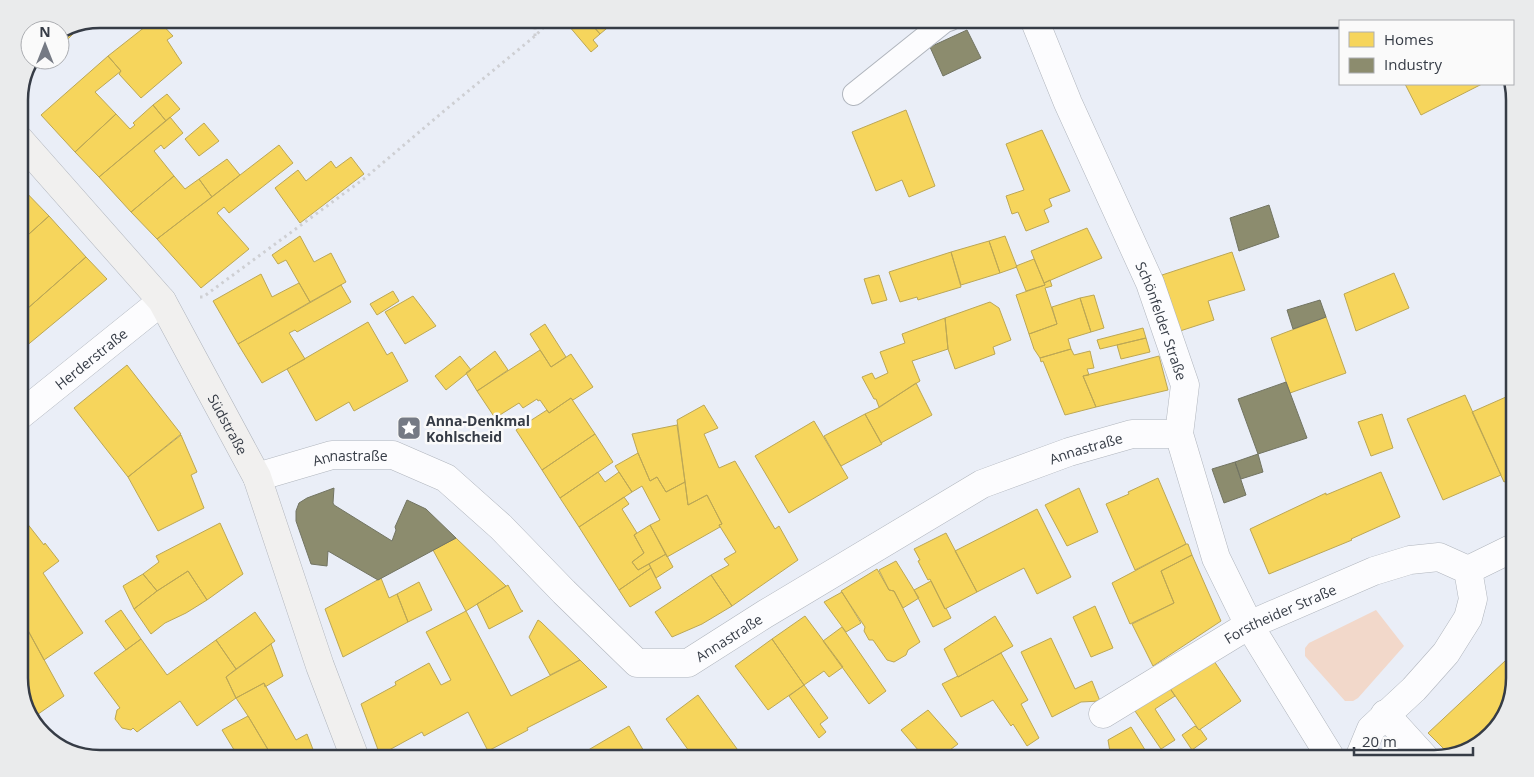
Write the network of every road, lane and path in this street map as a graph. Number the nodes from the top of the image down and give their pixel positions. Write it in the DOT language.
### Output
graph roads {
  1 [pos="535,28"];
  2 [pos="543,28"];
  3 [pos="936,28"];
  4 [pos="1038,28"];
  5 [pos="535,36"];
  6 [pos="854,94"];
  7 [pos="28,149"];
  8 [pos="162,301"];
  9 [pos="28,409"];
  10 [pos="1179,434"];
  11 [pos="257,477"];
  12 [pos="1506,551"];
  13 [pos="1468,570"];
  14 [pos="1249,625"];
  15 [pos="1103,714"];
  16 [pos="1385,714"];
  17 [pos="352,750"];
  18 [pos="1326,750"];
  19 [pos="1361,750"];
  20 [pos="1418,750"];
  1 -- 5 [label="path"];
  2 -- 5 [label="path"];
  3 -- 6 [label="lane"];
  4 -- 10 [label="street, Schönfelder Straße"];
  5 -- 8 [label="path"];
  7 -- 8 [label="street, Südstraße"];
  8 -- 9 [label="street, Herderstraße"];
  8 -- 11 [label="street, Südstraße"];
  10 -- 11 [label="street, Annastraße"];
  10 -- 14 [label="street, Schönfelder Straße"];
  11 -- 17 [label="street, Südstraße"];
  12 -- 13 [label="street"];
  13 -- 14 [label="street, Forstheider Straße"];
  13 -- 16 [label="street"];
  14 -- 15 [label="street, Forstheider Straße"];
  14 -- 18 [label="street, Schönfelder Straße"];
  16 -- 19 [label="street"];
  16 -- 20 [label="street"];
}
